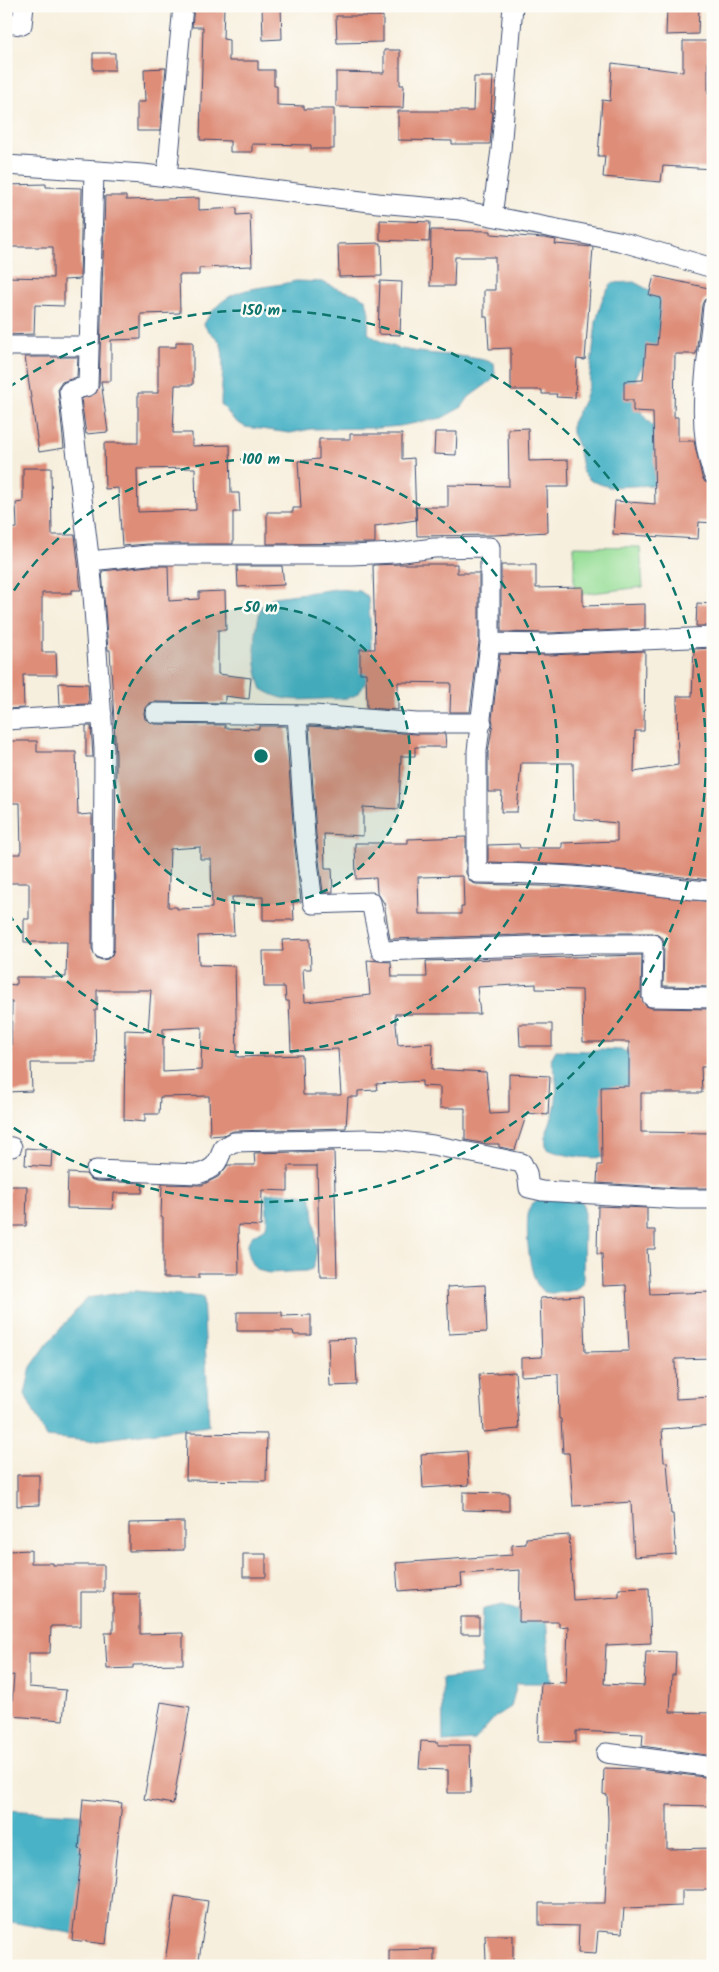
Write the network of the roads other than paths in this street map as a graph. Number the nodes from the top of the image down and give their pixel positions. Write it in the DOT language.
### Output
graph roads {
  1 [pos="24,6"];
  2 [pos="183,6"];
  3 [pos="513,6"];
  4 [pos="6,23"];
  5 [pos="6,165"];
  6 [pos="94,172"];
  7 [pos="167,177"];
  8 [pos="492,216"];
  9 [pos="713,268"];
  10 [pos="713,306"];
  11 [pos="6,346"];
  12 [pos="90,346"];
  13 [pos="713,474"];
  14 [pos="90,561"];
  15 [pos="713,637"];
  16 [pos="490,643"];
  17 [pos="155,713"];
  18 [pos="102,714"];
  19 [pos="297,715"];
  20 [pos="6,720"];
  21 [pos="482,723"];
  22 [pos="713,891"];
  23 [pos="103,949"];
  24 [pos="713,998"];
  25 [pos="96,1170"];
  26 [pos="713,1199"];
  27 [pos="606,1753"];
  28 [pos="713,1767"];
  1 -- 4 [label="street"];
  2 -- 7 [label="street"];
  3 -- 8 [label="street"];
  5 -- 6 [label="street"];
  6 -- 7 [label="street"];
  6 -- 12 [label="street"];
  7 -- 8 [label="street"];
  8 -- 9 [label="street"];
  10 -- 13 [label="street"];
  11 -- 12 [label="street"];
  12 -- 14 [label="street"];
  14 -- 16 [label="street"];
  14 -- 18 [label="street"];
  15 -- 16 [label="street"];
  16 -- 21 [label="street"];
  17 -- 19 [label="street"];
  18 -- 20 [label="street"];
  18 -- 23 [label="street"];
  19 -- 21 [label="street"];
  19 -- 24 [label="street"];
  21 -- 22 [label="street"];
  25 -- 26 [label="street"];
  27 -- 28 [label="street"];
}
